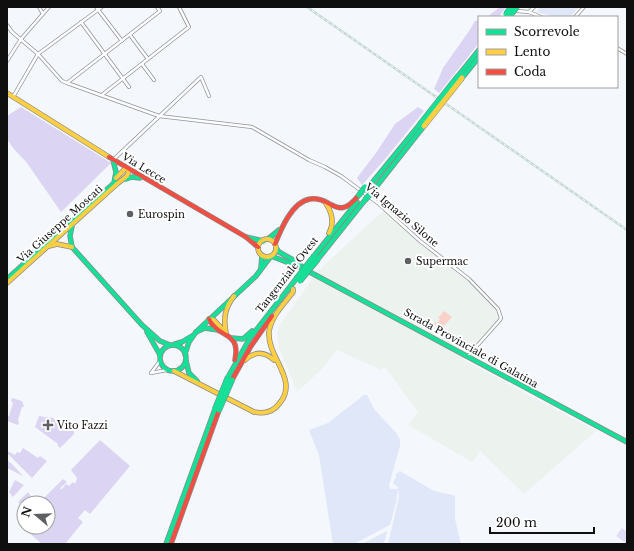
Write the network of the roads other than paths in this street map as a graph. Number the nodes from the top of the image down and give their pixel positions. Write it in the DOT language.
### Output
graph roads {
  1 [pos="40,7"];
  2 [pos="49,7"];
  3 [pos="102,7"];
  4 [pos="157,7"];
  5 [pos="178,7"];
  6 [pos="508,7"];
  7 [pos="511,7"];
  8 [pos="517,7"];
  9 [pos="534,7"];
  10 [pos="584,7"];
  11 [pos="97,8"];
  12 [pos="529,12"];
  13 [pos="43,14"];
  14 [pos="508,16"];
  15 [pos="539,16"];
  16 [pos="576,16"];
  17 [pos="81,22"];
  18 [pos="7,25"];
  19 [pos="130,35"];
  20 [pos="21,39"];
  21 [pos="122,41"];
  22 [pos="618,49"];
  23 [pos="478,51"];
  24 [pos="38,54"];
  25 [pos="104,54"];
  26 [pos="627,54"];
  27 [pos="478,58"];
  28 [pos="148,59"];
  29 [pos="7,61"];
  30 [pos="142,64"];
  31 [pos="460,77"];
  32 [pos="123,78"];
  33 [pos="154,80"];
  34 [pos="67,83"];
  35 [pos="129,86"];
  36 [pos="7,93"];
  37 [pos="102,95"];
  38 [pos="13,96"];
  39 [pos="209,96"];
  40 [pos="159,116"];
  41 [pos="422,125"];
  42 [pos="113,160"];
  43 [pos="128,169"];
  44 [pos="116,178"];
  45 [pos="143,178"];
  46 [pos="125,179"];
  47 [pos="368,189"];
  48 [pos="362,197"];
  49 [pos="324,202"];
  50 [pos="73,224"];
  51 [pos="282,228"];
  52 [pos="60,234"];
  53 [pos="246,237"];
  54 [pos="265,240"];
  55 [pos="70,244"];
  56 [pos="48,246"];
  57 [pos="275,246"];
  58 [pos="258,247"];
  59 [pos="262,255"];
  60 [pos="271,256"];
  61 [pos="316,256"];
  62 [pos="291,259"];
  63 [pos="281,260"];
  64 [pos="306,270"];
  65 [pos="256,276"];
  66 [pos="7,278"];
  67 [pos="298,280"];
  68 [pos="7,283"];
  69 [pos="293,289"];
  70 [pos="285,293"];
  71 [pos="234,296"];
  72 [pos="210,319"];
  73 [pos="142,325"];
  74 [pos="220,330"];
  75 [pos="196,332"];
  76 [pos="226,333"];
  77 [pos="192,336"];
  78 [pos="232,338"];
  79 [pos="171,345"];
  80 [pos="185,354"];
  81 [pos="160,355"];
  82 [pos="468,356"];
  83 [pos="160,361"];
  84 [pos="186,361"];
  85 [pos="277,362"];
  86 [pos="167,370"];
  87 [pos="174,371"];
  88 [pos="231,378"];
  89 [pos="201,384"];
  90 [pos="217,409"];
  91 [pos="627,442"];
  92 [pos="166,544"];
  93 [pos="171,544"];
  1 -- 13 [label="street"];
  2 -- 13 [label="street"];
  3 -- 11 [label="street"];
  4 -- 19 [label="street"];
  5 -- 28 [label="street"];
  6 -- 12 [label="street"];
  7 -- 14 [label="main road, bridge"];
  8 -- 14 [label="main road, bridge"];
  9 -- 12 [label="street"];
  10 -- 16 [label="street"];
  11 -- 17 [label="street"];
  11 -- 21 [label="street"];
  12 -- 15 [label="street"];
  13 -- 20 [label="street"];
  17 -- 24 [label="street"];
  17 -- 25 [label="street"];
  18 -- 20 [label="street"];
  19 -- 21 [label="street"];
  19 -- 28 [label="street"];
  20 -- 24 [label="street"];
  20 -- 29 [label="street"];
  21 -- 25 [label="street"];
  22 -- 26 [label="street"];
  23 -- 31 [label="main road, Tangenziale Ovest"];
  24 -- 34 [label="street"];
  24 -- 38 [label="street"];
  25 -- 32 [label="street"];
  25 -- 34 [label="street"];
  27 -- 31 [label="main road, Tangenziale Ovest"];
  28 -- 30 [label="street"];
  30 -- 32 [label="street"];
  30 -- 33 [label="street"];
  31 -- 41 [label="main road, Tangenziale Ovest, bridge"];
  32 -- 35 [label="street"];
  32 -- 37 [label="street"];
  34 -- 37 [label="street"];
  36 -- 38 [label="main road, Via Lecce"];
  37 -- 40 [label="street"];
  38 -- 42 [label="main road, Via Lecce"];
  39 -- 40 [label="street"];
  40 -- 42 [label="street"];
  40 -- 82 [label="street, Via Ignazio Silone"];
  41 -- 47 [label="main road, Tangenziale Ovest"];
  41 -- 47 [label="main road, Tangenziale Ovest"];
  42 -- 43 [label="main road, Via Lecce"];
  42 -- 44 [label="main road"];
  43 -- 44 [label="main road, Via Giuseppe Moscati"];
  43 -- 45 [label="main road, Via Lecce"];
  43 -- 46 [label="main road, Via Giuseppe Moscati"];
  44 -- 52 [label="main road, Via Giuseppe Moscati"];
  45 -- 46 [label="main road"];
  45 -- 53 [label="main road, Via Lecce"];
  46 -- 50 [label="main road, Via Giuseppe Moscati"];
  47 -- 48 [label="main road, bridge"];
  47 -- 48 [label="main road, Tangenziale Ovest, bridge"];
  48 -- 49 [label="main road"];
  48 -- 61 [label="main road, Tangenziale Ovest"];
  49 -- 51 [label="main road"];
  49 -- 61 [label="main road"];
  50 -- 52 [label="main road, Via Giuseppe Moscati"];
  50 -- 55 [label="main road"];
  51 -- 54 [label="main road"];
  51 -- 57 [label="main road"];
  52 -- 55 [label="main road"];
  52 -- 56 [label="main road, Via Giuseppe Moscati"];
  52 -- 66 [label="main road, Via Giuseppe Moscati"];
  53 -- 54 [label="main road"];
  53 -- 58 [label="main road, Via Lecce"];
  54 -- 57 [label="main road"];
  54 -- 58 [label="main road"];
  55 -- 56 [label="main road"];
  55 -- 73 [label="main road"];
  56 -- 68 [label="main road, Via Giuseppe Moscati"];
  57 -- 60 [label="main road"];
  57 -- 62 [label="main road"];
  58 -- 59 [label="main road"];
  59 -- 60 [label="main road"];
  59 -- 65 [label="main road"];
  60 -- 63 [label="main road"];
  60 -- 65 [label="main road"];
  61 -- 67 [label="main road, Tangenziale Ovest, bridge"];
  62 -- 63 [label="street"];
  62 -- 64 [label="main road"];
  63 -- 64 [label="main road"];
  64 -- 82 [label="main road, Strada Provinciale di Galatina"];
  65 -- 71 [label="main road"];
  67 -- 69 [label="main road, Tangenziale Ovest"];
  67 -- 70 [label="main road, Tangenziale Ovest"];
  69 -- 85 [label="main road"];
  69 -- 88 [label="main road, Tangenziale Ovest"];
  70 -- 78 [label="main road"];
  70 -- 88 [label="main road, Tangenziale Ovest"];
  71 -- 72 [label="main road"];
  71 -- 76 [label="main road"];
  72 -- 74 [label="main road"];
  72 -- 75 [label="main road"];
  72 -- 76 [label="main road"];
  73 -- 79 [label="main road"];
  73 -- 81 [label="main road"];
  74 -- 75 [label="main road"];
  74 -- 76 [label="main road"];
  75 -- 77 [label="main road"];
  76 -- 78 [label="main road"];
  77 -- 79 [label="main road"];
  77 -- 80 [label="main road"];
  78 -- 88 [label="main road"];
  79 -- 80 [label="main road"];
  79 -- 81 [label="main road"];
  80 -- 84 [label="main road"];
  81 -- 83 [label="main road"];
  82 -- 91 [label="main road, Strada Provinciale di Galatina"];
  83 -- 86 [label="main road"];
  83 -- 86 [label="street"];
  84 -- 87 [label="main road"];
  84 -- 89 [label="main road"];
  85 -- 88 [label="main road"];
  85 -- 89 [label="main road"];
  86 -- 87 [label="main road"];
  87 -- 89 [label="main road"];
  88 -- 90 [label="main road, Tangenziale Ovest, bridge"];
  90 -- 92 [label="main road, Tangenziale Ovest"];
  90 -- 93 [label="main road, Tangenziale Ovest"];
}
